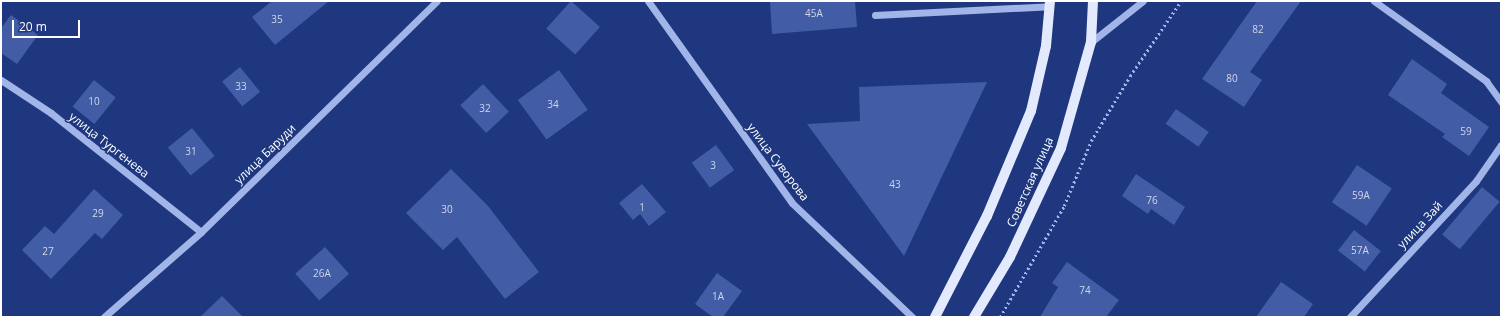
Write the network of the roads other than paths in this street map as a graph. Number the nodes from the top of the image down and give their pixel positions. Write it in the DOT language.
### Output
graph roads {
  1 [pos="437,1"];
  2 [pos="648,1"];
  3 [pos="1093,1"];
  4 [pos="1143,1"];
  5 [pos="1374,1"];
  6 [pos="1050,4"];
  7 [pos="875,15"];
  8 [pos="1091,42"];
  9 [pos="1,80"];
  10 [pos="1501,102"];
  11 [pos="1501,145"];
  12 [pos="202,232"];
  13 [pos="104,317"];
  14 [pos="912,317"];
  15 [pos="935,317"];
  16 [pos="974,317"];
  17 [pos="1350,317"];
  1 -- 12 [label="street, улица Баруди"];
  2 -- 14 [label="street, улица Суворова"];
  3 -- 8 [label="main road, Советская улица"];
  4 -- 8 [label="street"];
  5 -- 10 [label="street"];
  6 -- 7 [label="street"];
  6 -- 15 [label="main road, Советская улица"];
  8 -- 16 [label="main road, Советская улица"];
  9 -- 12 [label="street, улица Тургенева"];
  11 -- 17 [label="street, улица Зай"];
  12 -- 13 [label="street, улица Баруди"];
}
